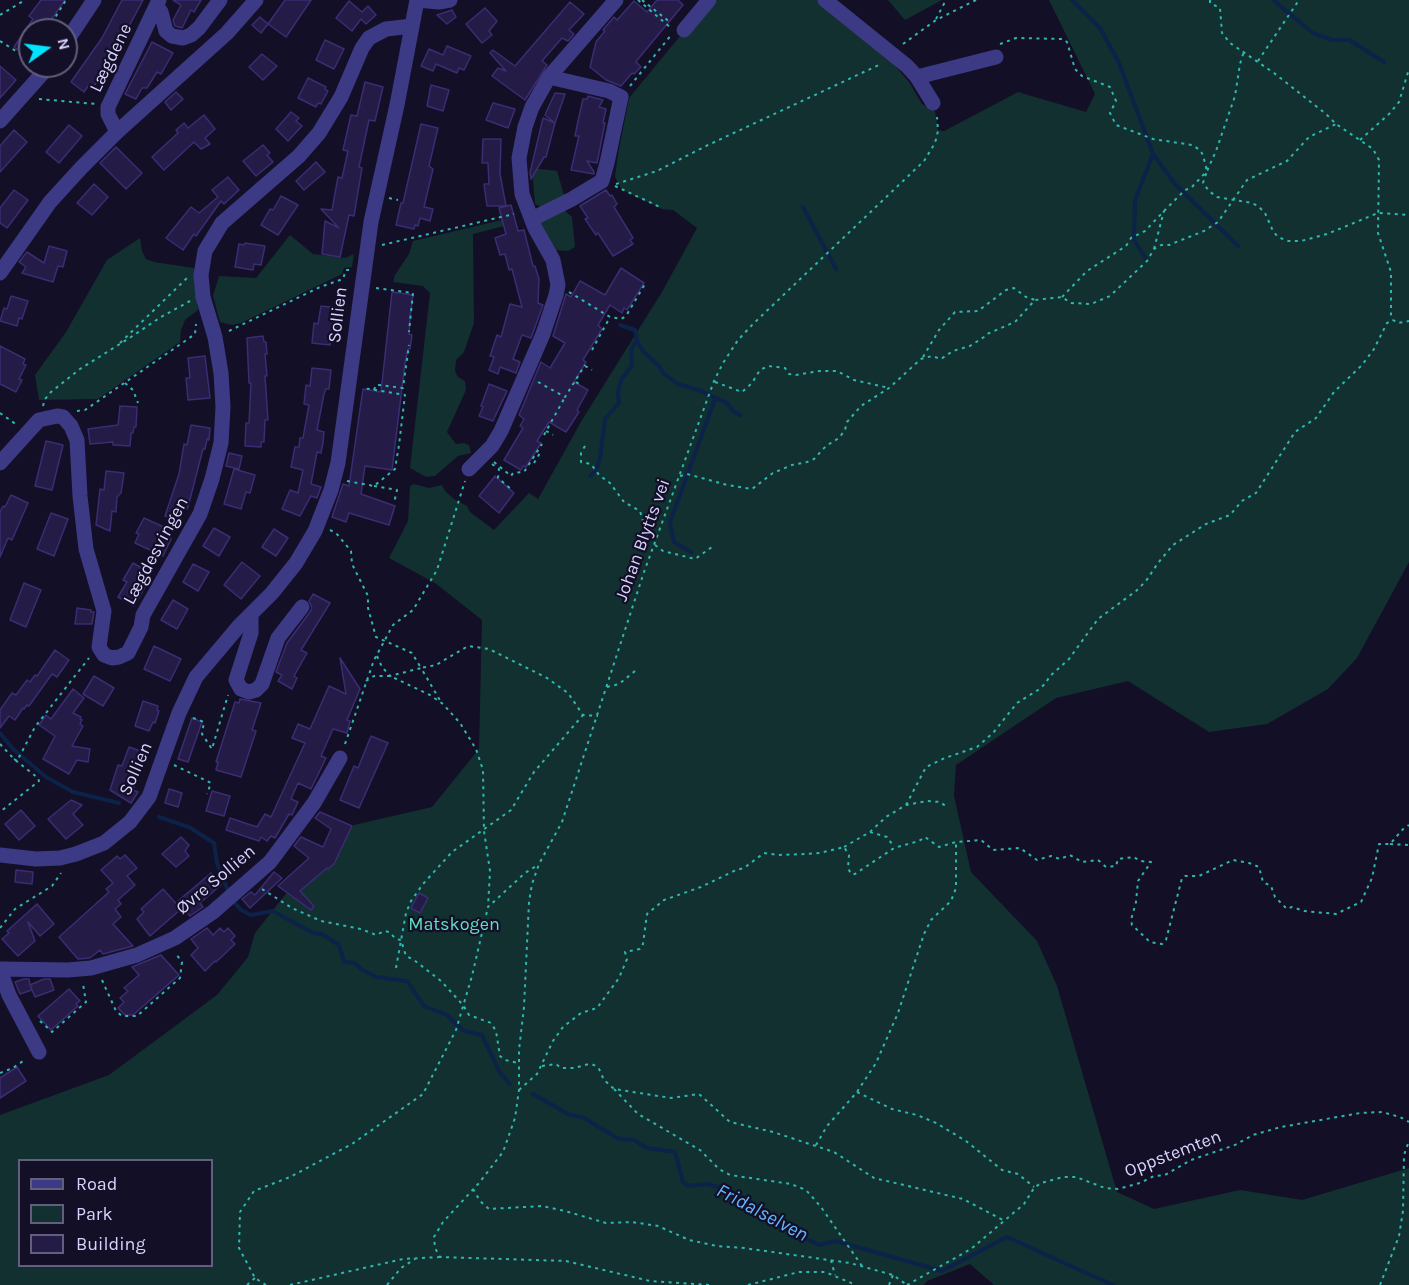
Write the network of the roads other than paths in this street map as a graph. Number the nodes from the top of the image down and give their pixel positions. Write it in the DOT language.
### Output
graph roads {
  1 [pos="94,0"];
  2 [pos="220,0"];
  3 [pos="256,0"];
  4 [pos="417,0"];
  5 [pos="450,0"];
  6 [pos="616,0"];
  7 [pos="709,0"];
  8 [pos="825,0"];
  9 [pos="158,3"];
  10 [pos="78,24"];
  11 [pos="412,26"];
  12 [pos="684,30"];
  13 [pos="996,57"];
  14 [pos="549,77"];
  15 [pos="917,77"];
  16 [pos="38,78"];
  17 [pos="933,103"];
  18 [pos="0,121"];
  19 [pos="117,132"];
  20 [pos="530,215"];
  21 [pos="0,273"];
  22 [pos="0,463"];
  23 [pos="469,469"];
  24 [pos="302,607"];
  25 [pos="251,614"];
  26 [pos="340,759"];
  27 [pos="0,855"];
  28 [pos="0,970"];
  29 [pos="33,1055"];
  1 -- 10 [label="street"];
  2 -- 9 [label="street"];
  3 -- 19 [label="street"];
  4 -- 5 [label="street"];
  4 -- 11 [label="street, Sollien"];
  6 -- 14 [label="street"];
  7 -- 12 [label="street"];
  8 -- 15 [label="street"];
  9 -- 19 [label="street, Lægdene"];
  11 -- 22 [label="street, Lægdesvingen"];
  11 -- 25 [label="street, Sollien"];
  13 -- 15 [label="street"];
  14 -- 20 [label="street"];
  14 -- 20 [label="street"];
  15 -- 17 [label="street"];
  16 -- 18 [label="street"];
  19 -- 21 [label="street"];
  20 -- 23 [label="street"];
  24 -- 25 [label="street"];
  25 -- 27 [label="street, Sollien"];
  26 -- 28 [label="street, Øvre Sollien"];
  28 -- 29 [label="street, Øvre Sollien"];
}
